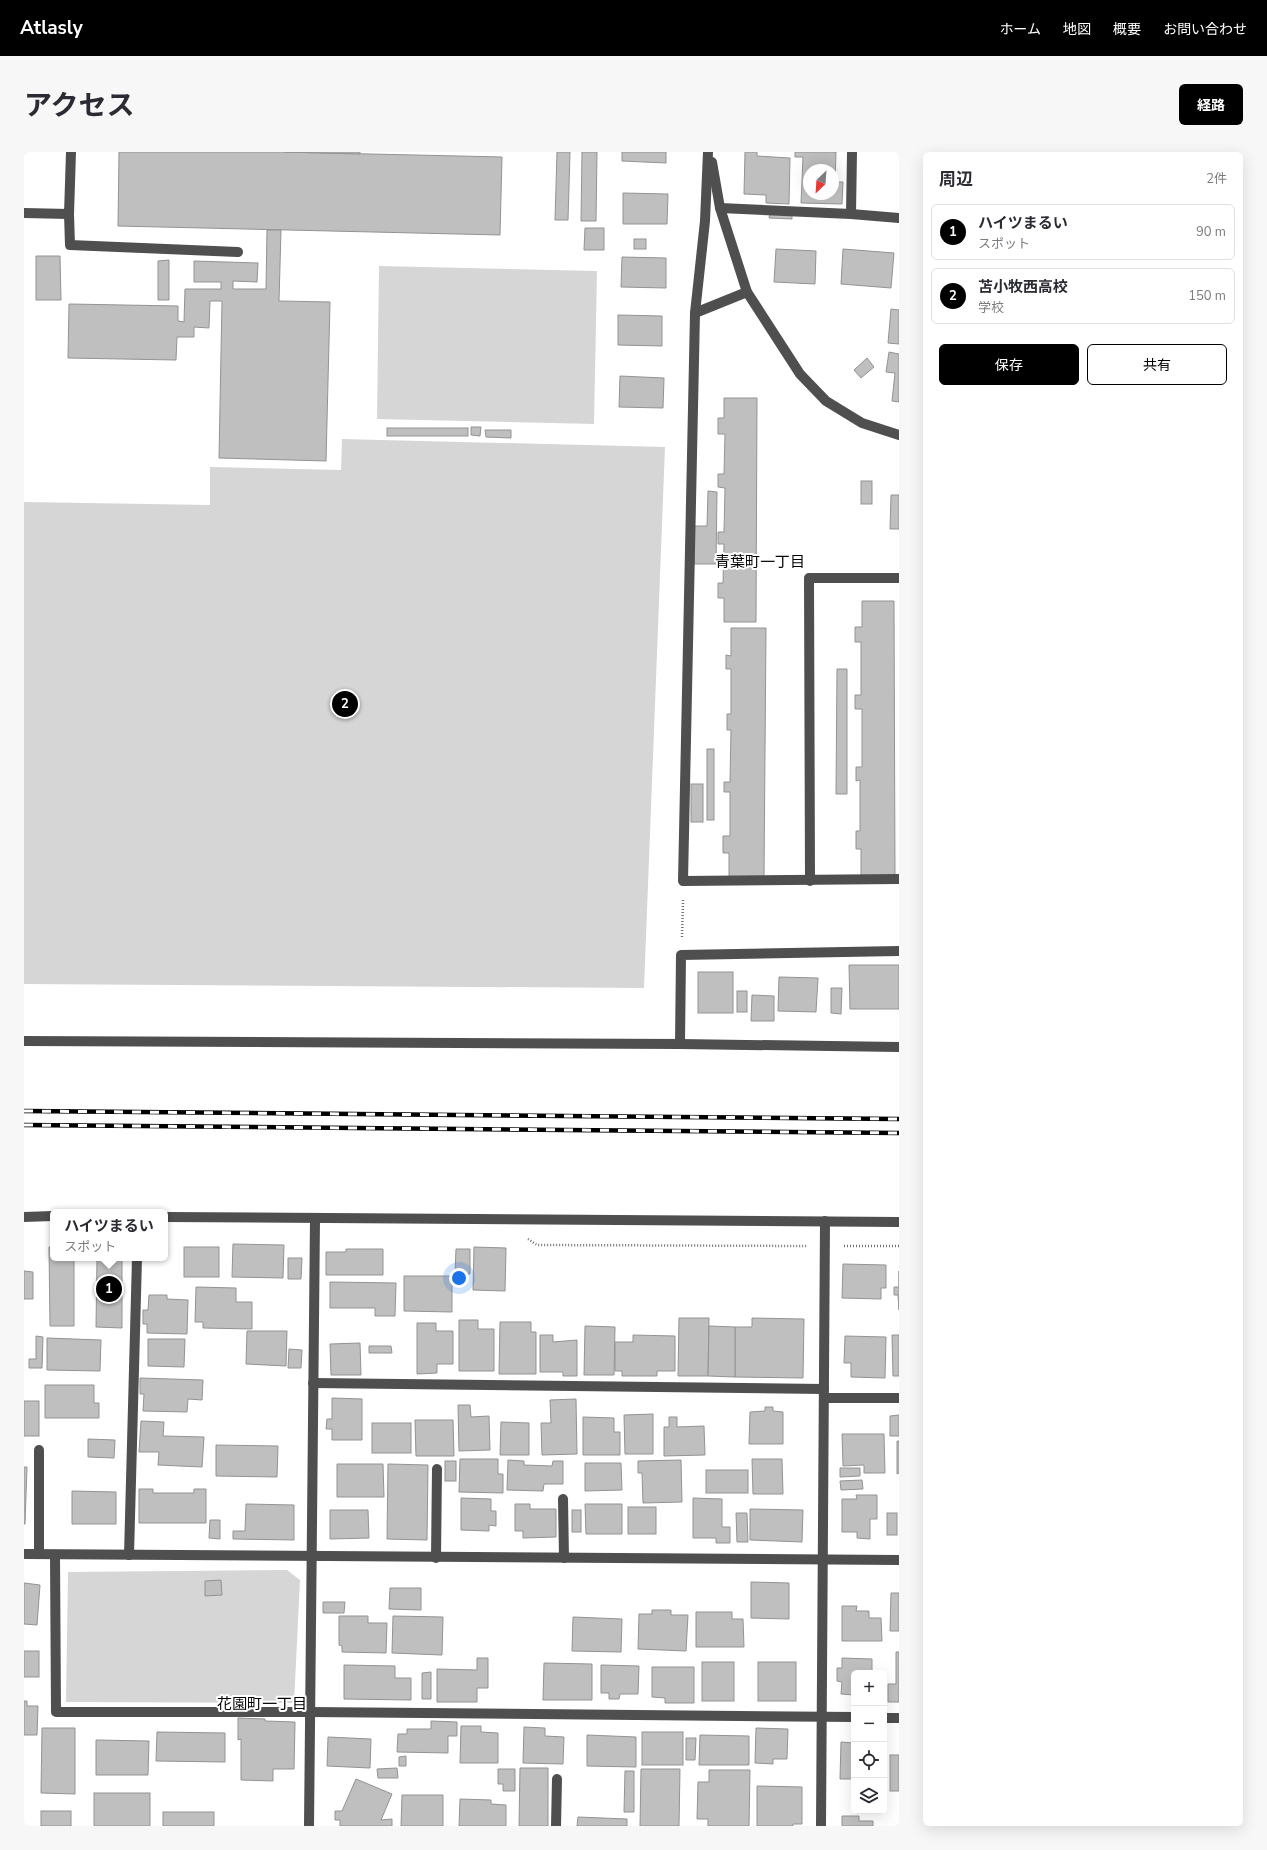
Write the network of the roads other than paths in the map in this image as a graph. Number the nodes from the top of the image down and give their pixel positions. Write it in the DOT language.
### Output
graph roads {
  1 [pos="71,152"];
  2 [pos="709,152"];
  3 [pos="852,152"];
  4 [pos="720,208"];
  5 [pos="24,213"];
  6 [pos="69,214"];
  7 [pos="850,214"];
  8 [pos="899,218"];
  9 [pos="238,252"];
  10 [pos="747,292"];
  11 [pos="695,313"];
  12 [pos="899,435"];
  13 [pos="899,578"];
  14 [pos="899,879"];
  15 [pos="810,881"];
  16 [pos="899,951"];
  17 [pos="24,1041"];
  18 [pos="680,1044"];
  19 [pos="899,1047"];
  20 [pos="24,1216"];
  21 [pos="50,1216"];
  22 [pos="168,1217"];
  23 [pos="315,1219"];
  24 [pos="825,1221"];
  25 [pos="899,1222"];
  26 [pos="137,1261"];
  27 [pos="313,1383"];
  28 [pos="824,1393"];
  29 [pos="899,1398"];
  30 [pos="39,1450"];
  31 [pos="438,1469"];
  32 [pos="563,1499"];
  33 [pos="24,1554"];
  34 [pos="39,1554"];
  35 [pos="55,1555"];
  36 [pos="129,1555"];
  37 [pos="311,1557"];
  38 [pos="436,1558"];
  39 [pos="564,1558"];
  40 [pos="822,1559"];
  41 [pos="899,1560"];
  42 [pos="310,1712"];
  43 [pos="822,1717"];
  44 [pos="851,1717"];
  45 [pos="887,1718"];
  46 [pos="899,1718"];
  47 [pos="556,1779"];
  48 [pos="309,1826"];
  49 [pos="556,1826"];
  50 [pos="821,1826"];
  1 -- 6 [label="street"];
  2 -- 4 [label="street"];
  2 -- 11 [label="street"];
  3 -- 7 [label="street"];
  4 -- 7 [label="street"];
  4 -- 10 [label="street"];
  5 -- 6 [label="street"];
  6 -- 9 [label="street"];
  7 -- 8 [label="street"];
  10 -- 11 [label="street"];
  10 -- 12 [label="street"];
  11 -- 15 [label="street"];
  13 -- 15 [label="street"];
  14 -- 15 [label="street"];
  16 -- 18 [label="street"];
  17 -- 18 [label="street"];
  18 -- 19 [label="street"];
  20 -- 21 [label="street"];
  22 -- 23 [label="street"];
  23 -- 24 [label="street"];
  23 -- 27 [label="street"];
  24 -- 25 [label="street"];
  24 -- 28 [label="street"];
  26 -- 36 [label="street"];
  27 -- 28 [label="street"];
  27 -- 37 [label="street"];
  28 -- 29 [label="street"];
  28 -- 40 [label="street"];
  30 -- 34 [label="street"];
  31 -- 38 [label="street"];
  32 -- 39 [label="street"];
  33 -- 34 [label="street"];
  34 -- 35 [label="street"];
  35 -- 36 [label="street"];
  35 -- 42 [label="street"];
  36 -- 37 [label="street"];
  37 -- 38 [label="street"];
  37 -- 42 [label="street"];
  38 -- 39 [label="street"];
  39 -- 40 [label="street"];
  40 -- 41 [label="street"];
  40 -- 43 [label="street"];
  42 -- 43 [label="street"];
  42 -- 48 [label="street"];
  43 -- 44 [label="street"];
  43 -- 50 [label="street"];
  45 -- 46 [label="street"];
  47 -- 49 [label="street"];
}
